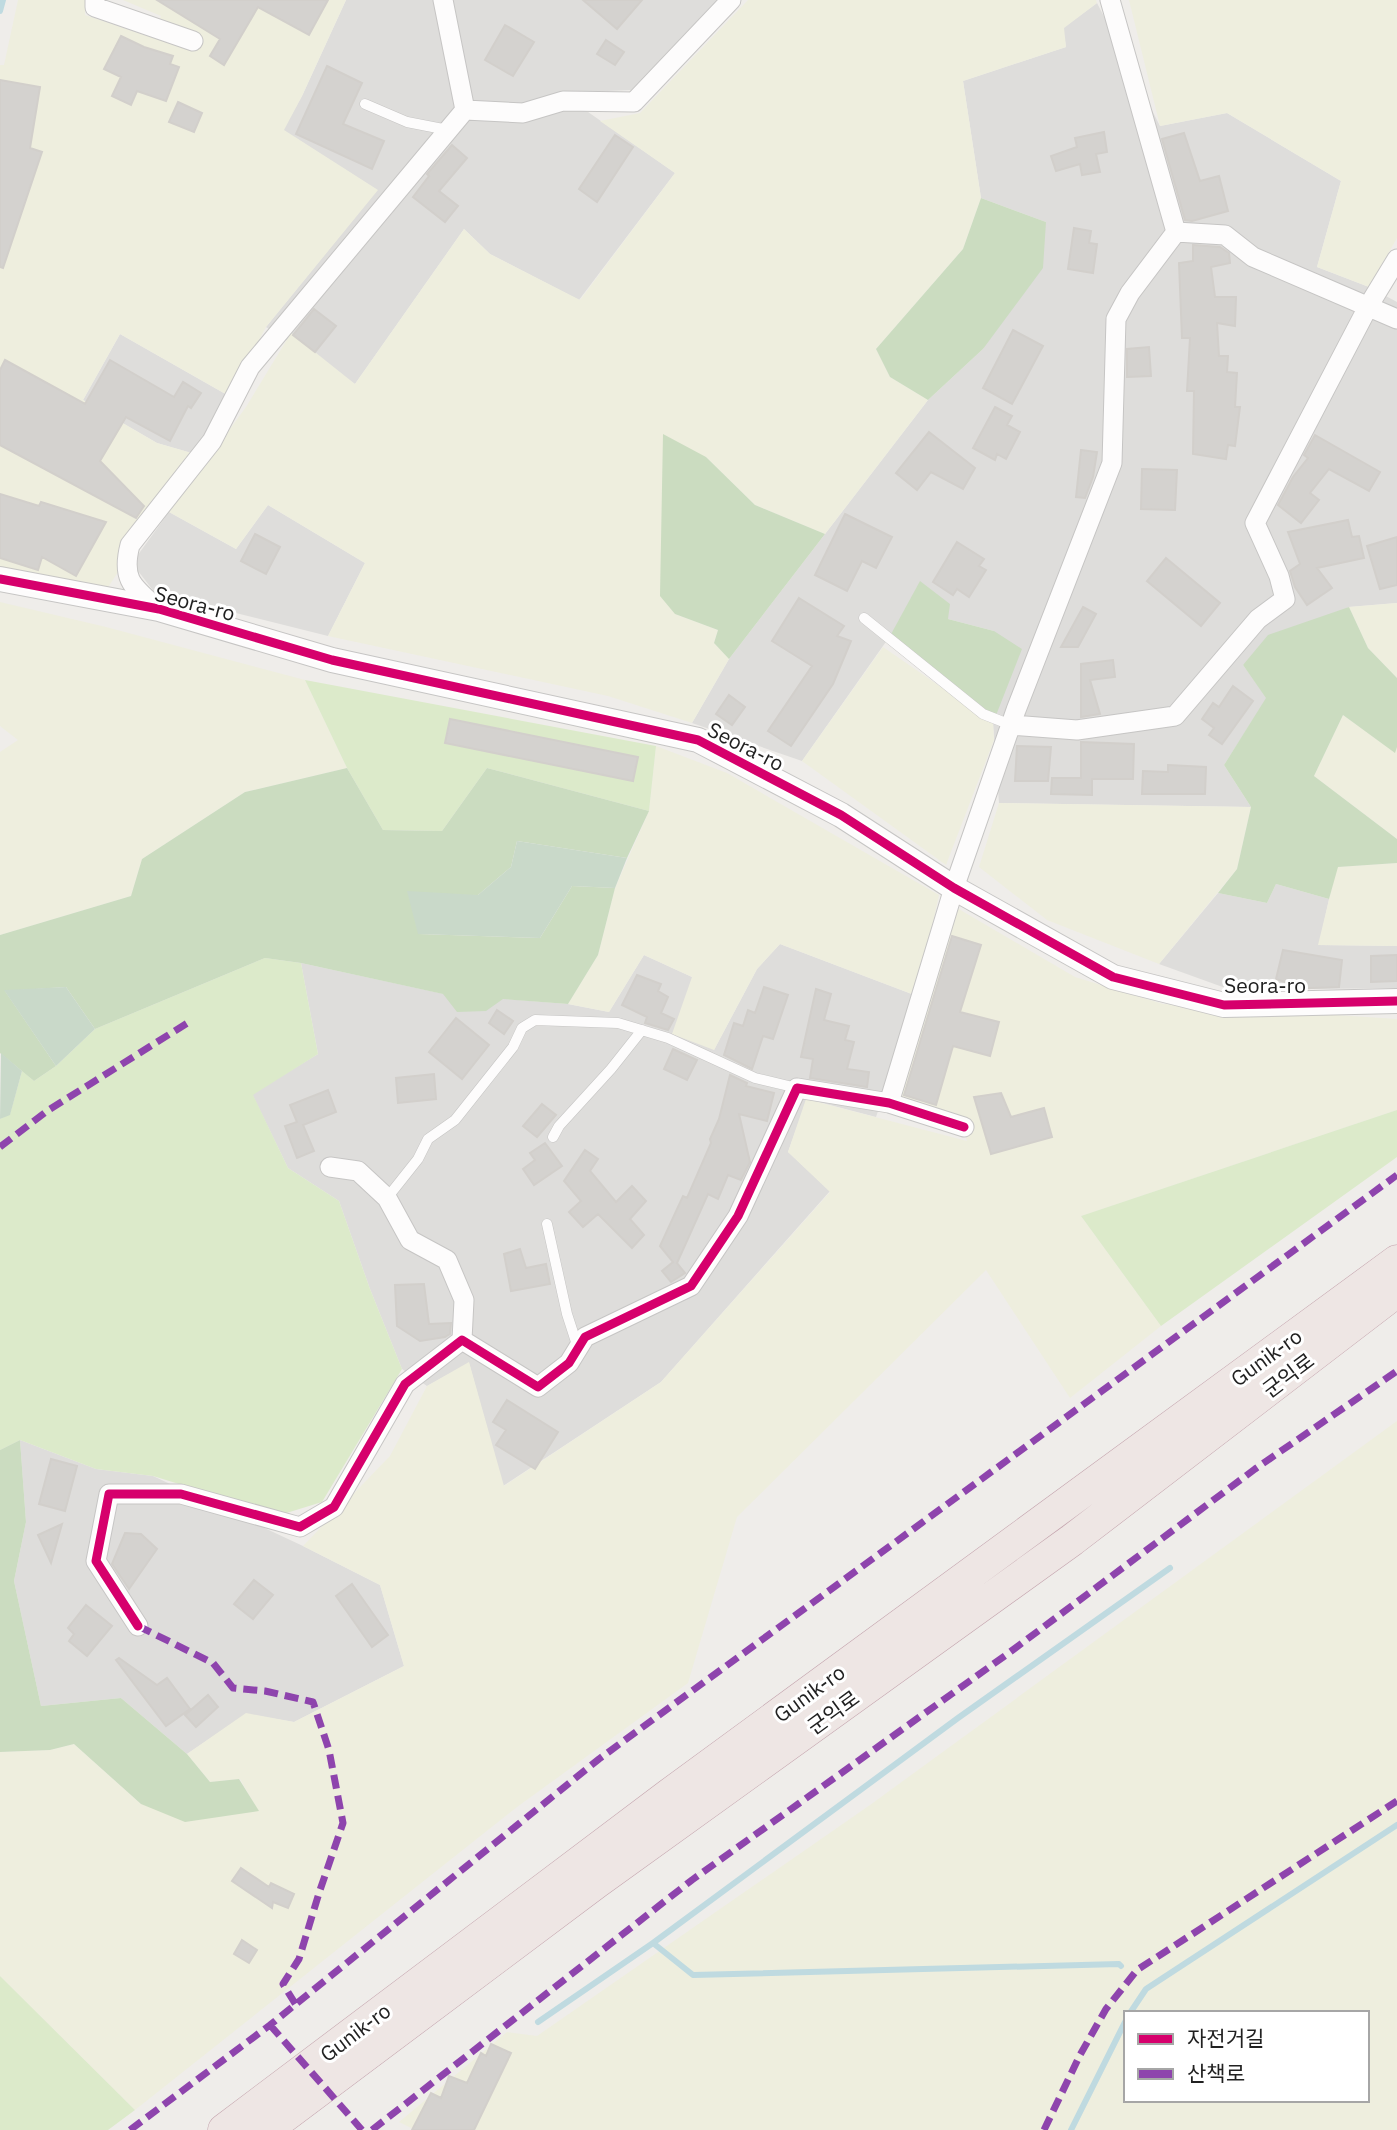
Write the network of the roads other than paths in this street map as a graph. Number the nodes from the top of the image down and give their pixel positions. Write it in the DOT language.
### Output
graph roads {
  1 [pos="95,0"];
  2 [pos="443,0"];
  3 [pos="731,0"];
  4 [pos="1110,0"];
  5 [pos="193,41"];
  6 [pos="365,104"];
  7 [pos="465,110"];
  8 [pos="448,130"];
  9 [pos="1176,232"];
  10 [pos="1397,260"];
  11 [pos="1369,305"];
  12 [pos="1397,319"];
  13 [pos="0,579"];
  14 [pos="159,610"];
  15 [pos="864,618"];
  16 [pos="1011,725"];
  17 [pos="954,888"];
  18 [pos="1397,1001"];
  19 [pos="642,1030"];
  20 [pos="797,1088"];
  21 [pos="889,1103"];
  22 [pos="964,1127"];
  23 [pos="553,1137"];
  24 [pos="330,1167"];
  25 [pos="387,1198"];
  26 [pos="547,1224"];
  27 [pos="1397,1261"];
  28 [pos="1397,1291"];
  29 [pos="463,1340"];
  30 [pos="578,1348"];
  31 [pos="138,1626"];
  32 [pos="225,2130"];
  33 [pos="266,2130"];
  1 -- 5 [label="street"];
  2 -- 7 [label="street"];
  3 -- 7 [label="street"];
  4 -- 9 [label="street"];
  6 -- 8 [label="lane"];
  7 -- 8 [label="street"];
  8 -- 14 [label="street"];
  9 -- 11 [label="street"];
  9 -- 16 [label="street"];
  10 -- 11 [label="street"];
  11 -- 12 [label="street"];
  11 -- 16 [label="street"];
  13 -- 14 [label="street, Seora-ro"];
  14 -- 17 [label="street, Seora-ro"];
  15 -- 16 [label="lane"];
  16 -- 17 [label="street"];
  17 -- 18 [label="street, Seora-ro"];
  17 -- 21 [label="street"];
  19 -- 20 [label="lane"];
  19 -- 23 [label="lane"];
  19 -- 25 [label="lane"];
  20 -- 21 [label="street"];
  20 -- 30 [label="street"];
  21 -- 22 [label="street"];
  24 -- 25 [label="street"];
  25 -- 29 [label="street"];
  26 -- 30 [label="lane"];
  27 -- 32 [label="highway, Gunik-ro"];
  28 -- 33 [label="highway, 군익로"];
  29 -- 30 [label="street"];
  29 -- 31 [label="street"];
}
